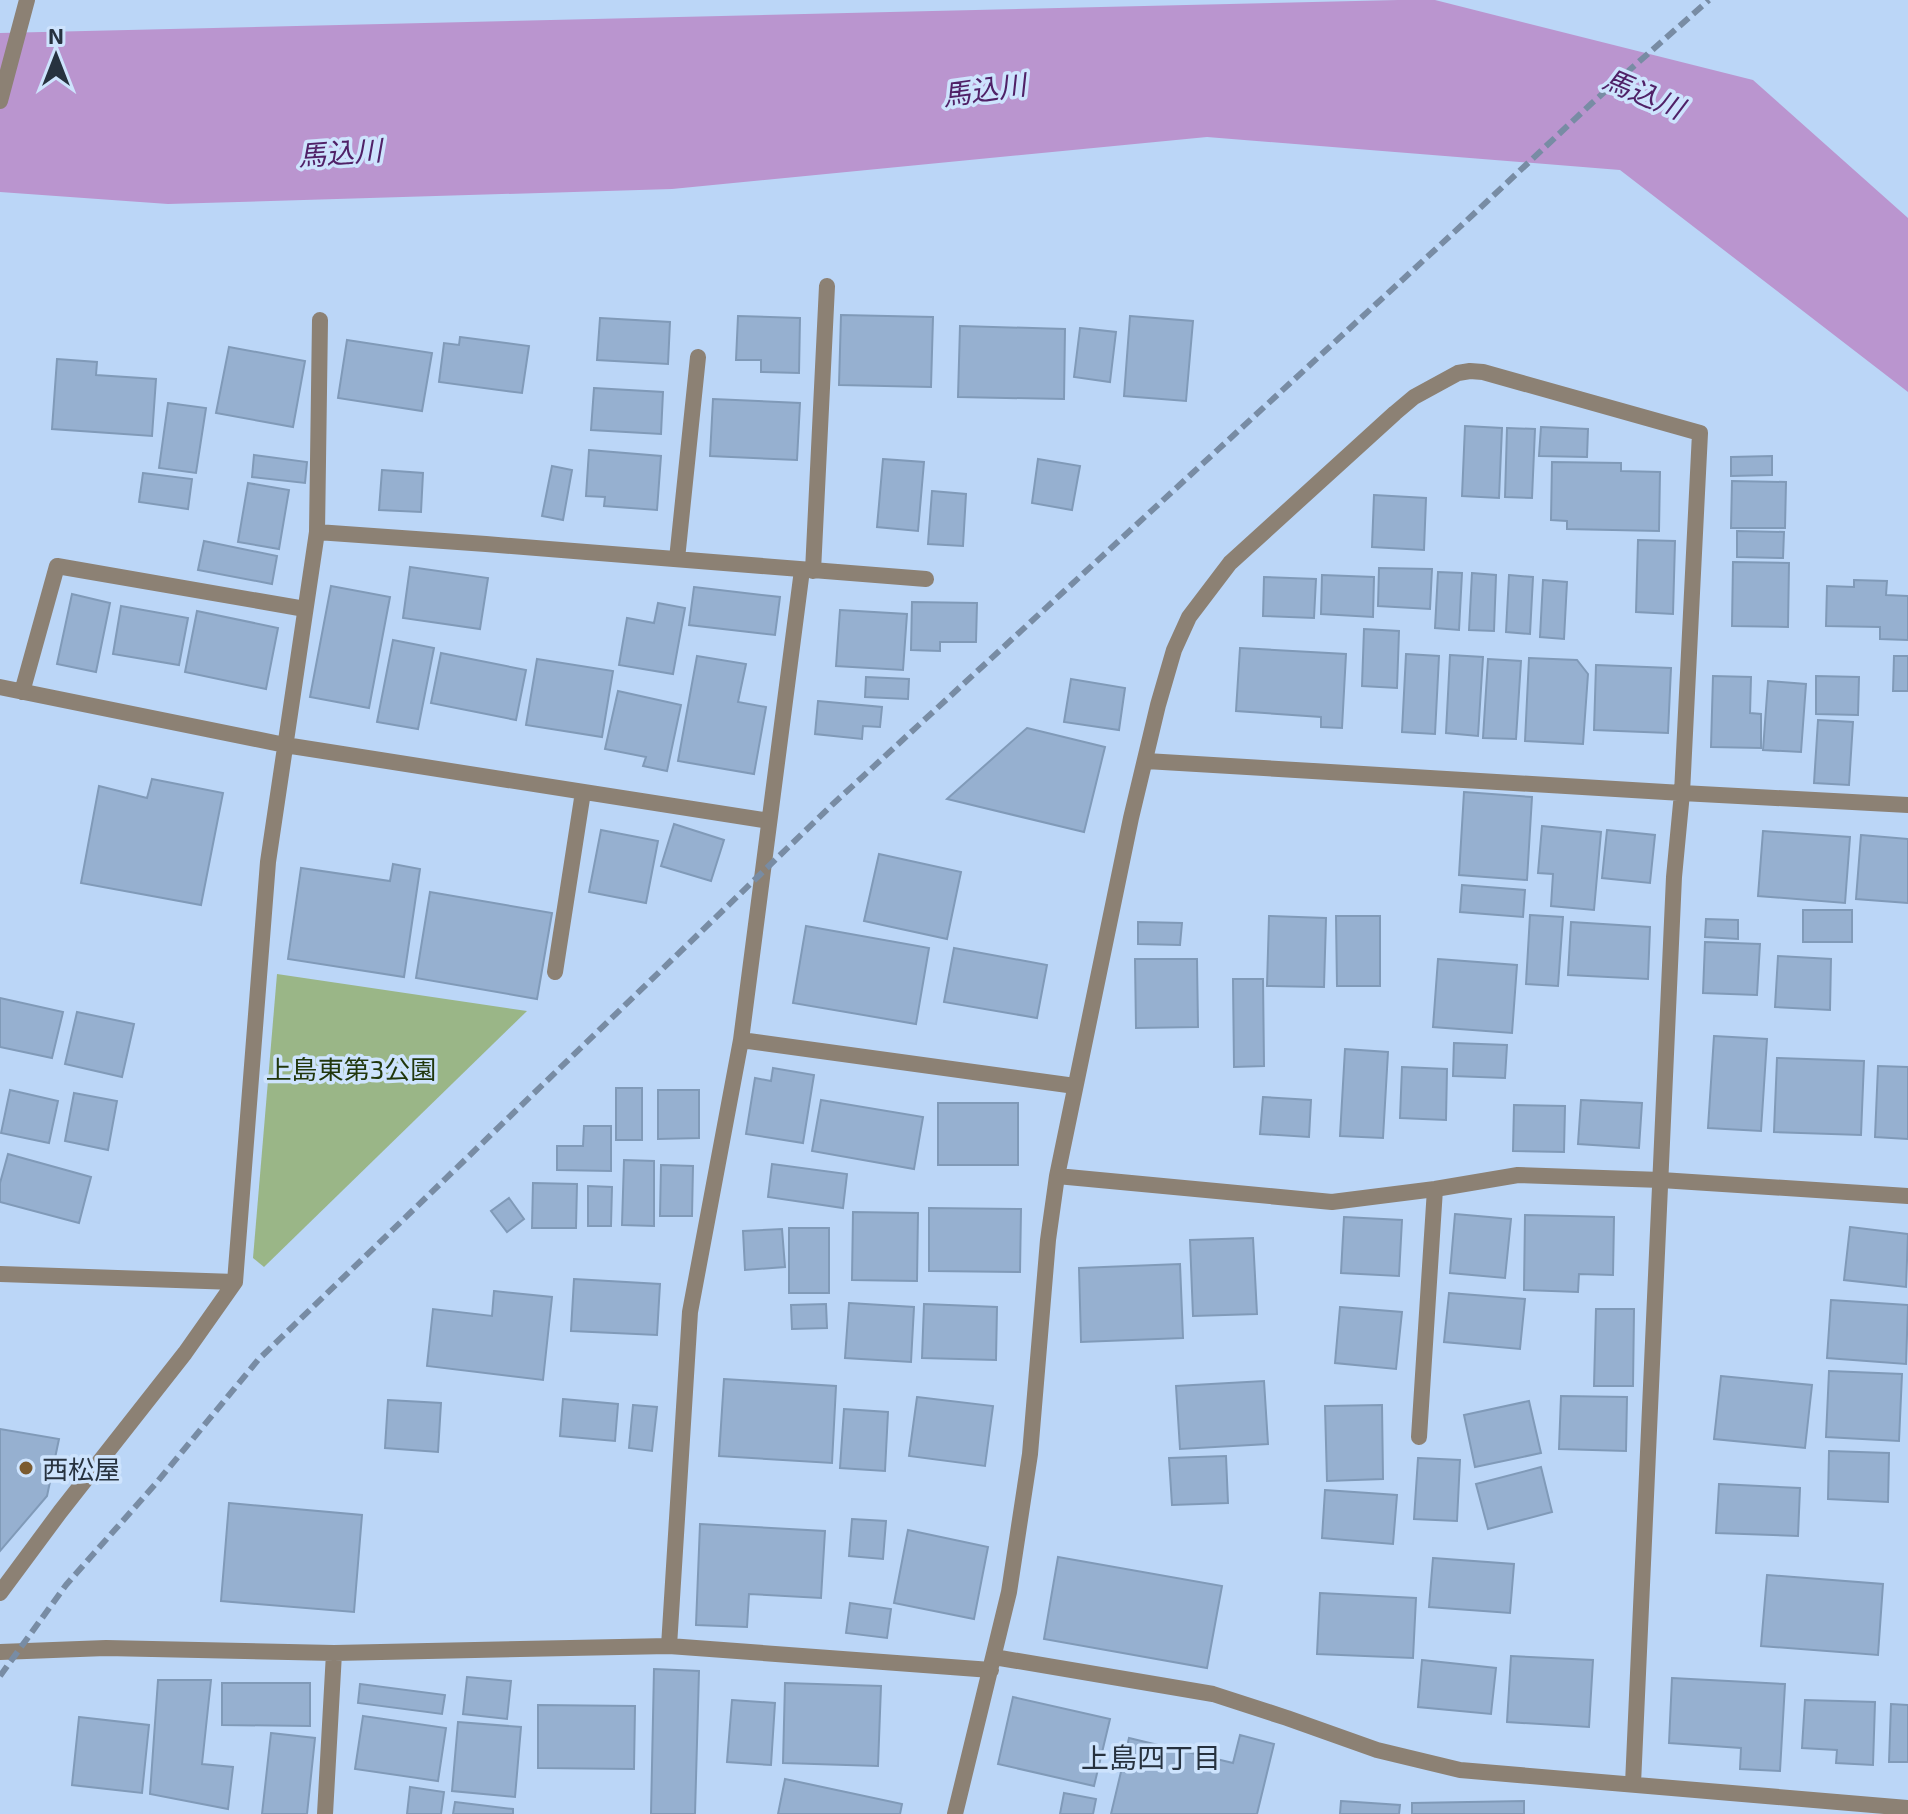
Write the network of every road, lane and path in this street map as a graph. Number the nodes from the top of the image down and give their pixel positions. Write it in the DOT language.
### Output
graph roads {
  1 [pos="27,0"];
  2 [pos="0,101"];
  3 [pos="827,286"];
  4 [pos="320,320"];
  5 [pos="698,357"];
  6 [pos="317,532"];
  7 [pos="677,559"];
  8 [pos="808,570"];
  9 [pos="926,579"];
  10 [pos="305,609"];
  11 [pos="0,687"];
  12 [pos="22,692"];
  13 [pos="285,745"];
  14 [pos="1146,761"];
  15 [pos="583,792"];
  16 [pos="1682,793"];
  17 [pos="1908,805"];
  18 [pos="769,821"];
  19 [pos="555,972"];
  20 [pos="741,1040"];
  21 [pos="1075,1086"];
  22 [pos="1057,1176"];
  23 [pos="1661,1180"];
  24 [pos="1435,1189"];
  25 [pos="1908,1196"];
  26 [pos="0,1274"];
  27 [pos="235,1282"];
  28 [pos="1419,1437"];
  29 [pos="0,1593"];
  30 [pos="669,1646"];
  31 [pos="0,1652"];
  32 [pos="334,1653"];
  33 [pos="992,1664"];
  34 [pos="1633,1784"];
  35 [pos="1908,1808"];
  36 [pos="325,1814"];
  37 [pos="955,1814"];
  1 -- 2 [label="street"];
  3 -- 8 [label="street"];
  4 -- 6 [label="street"];
  5 -- 7 [label="street"];
  6 -- 7 [label="street"];
  6 -- 10 [label="street"];
  7 -- 8 [label="street"];
  8 -- 9 [label="street"];
  8 -- 18 [label="street"];
  10 -- 12 [label="street"];
  10 -- 13 [label="street"];
  11 -- 12 [label="street"];
  12 -- 13 [label="street"];
  13 -- 15 [label="street"];
  13 -- 27 [label="street"];
  14 -- 16 [label="street"];
  14 -- 16 [label="street"];
  14 -- 21 [label="street"];
  15 -- 18 [label="street"];
  15 -- 19 [label="street"];
  16 -- 17 [label="street"];
  16 -- 23 [label="street"];
  18 -- 20 [label="street"];
  20 -- 21 [label="street"];
  20 -- 30 [label="street"];
  21 -- 22 [label="street"];
  22 -- 24 [label="street"];
  22 -- 33 [label="street"];
  23 -- 24 [label="street"];
  23 -- 25 [label="street"];
  23 -- 34 [label="street"];
  24 -- 28 [label="street"];
  26 -- 27 [label="street"];
  27 -- 29 [label="street"];
  30 -- 32 [label="street"];
  30 -- 33 [label="street"];
  31 -- 32 [label="street"];
  32 -- 36 [label="street"];
  33 -- 34 [label="street"];
  33 -- 37 [label="street"];
  34 -- 35 [label="street"];
}
